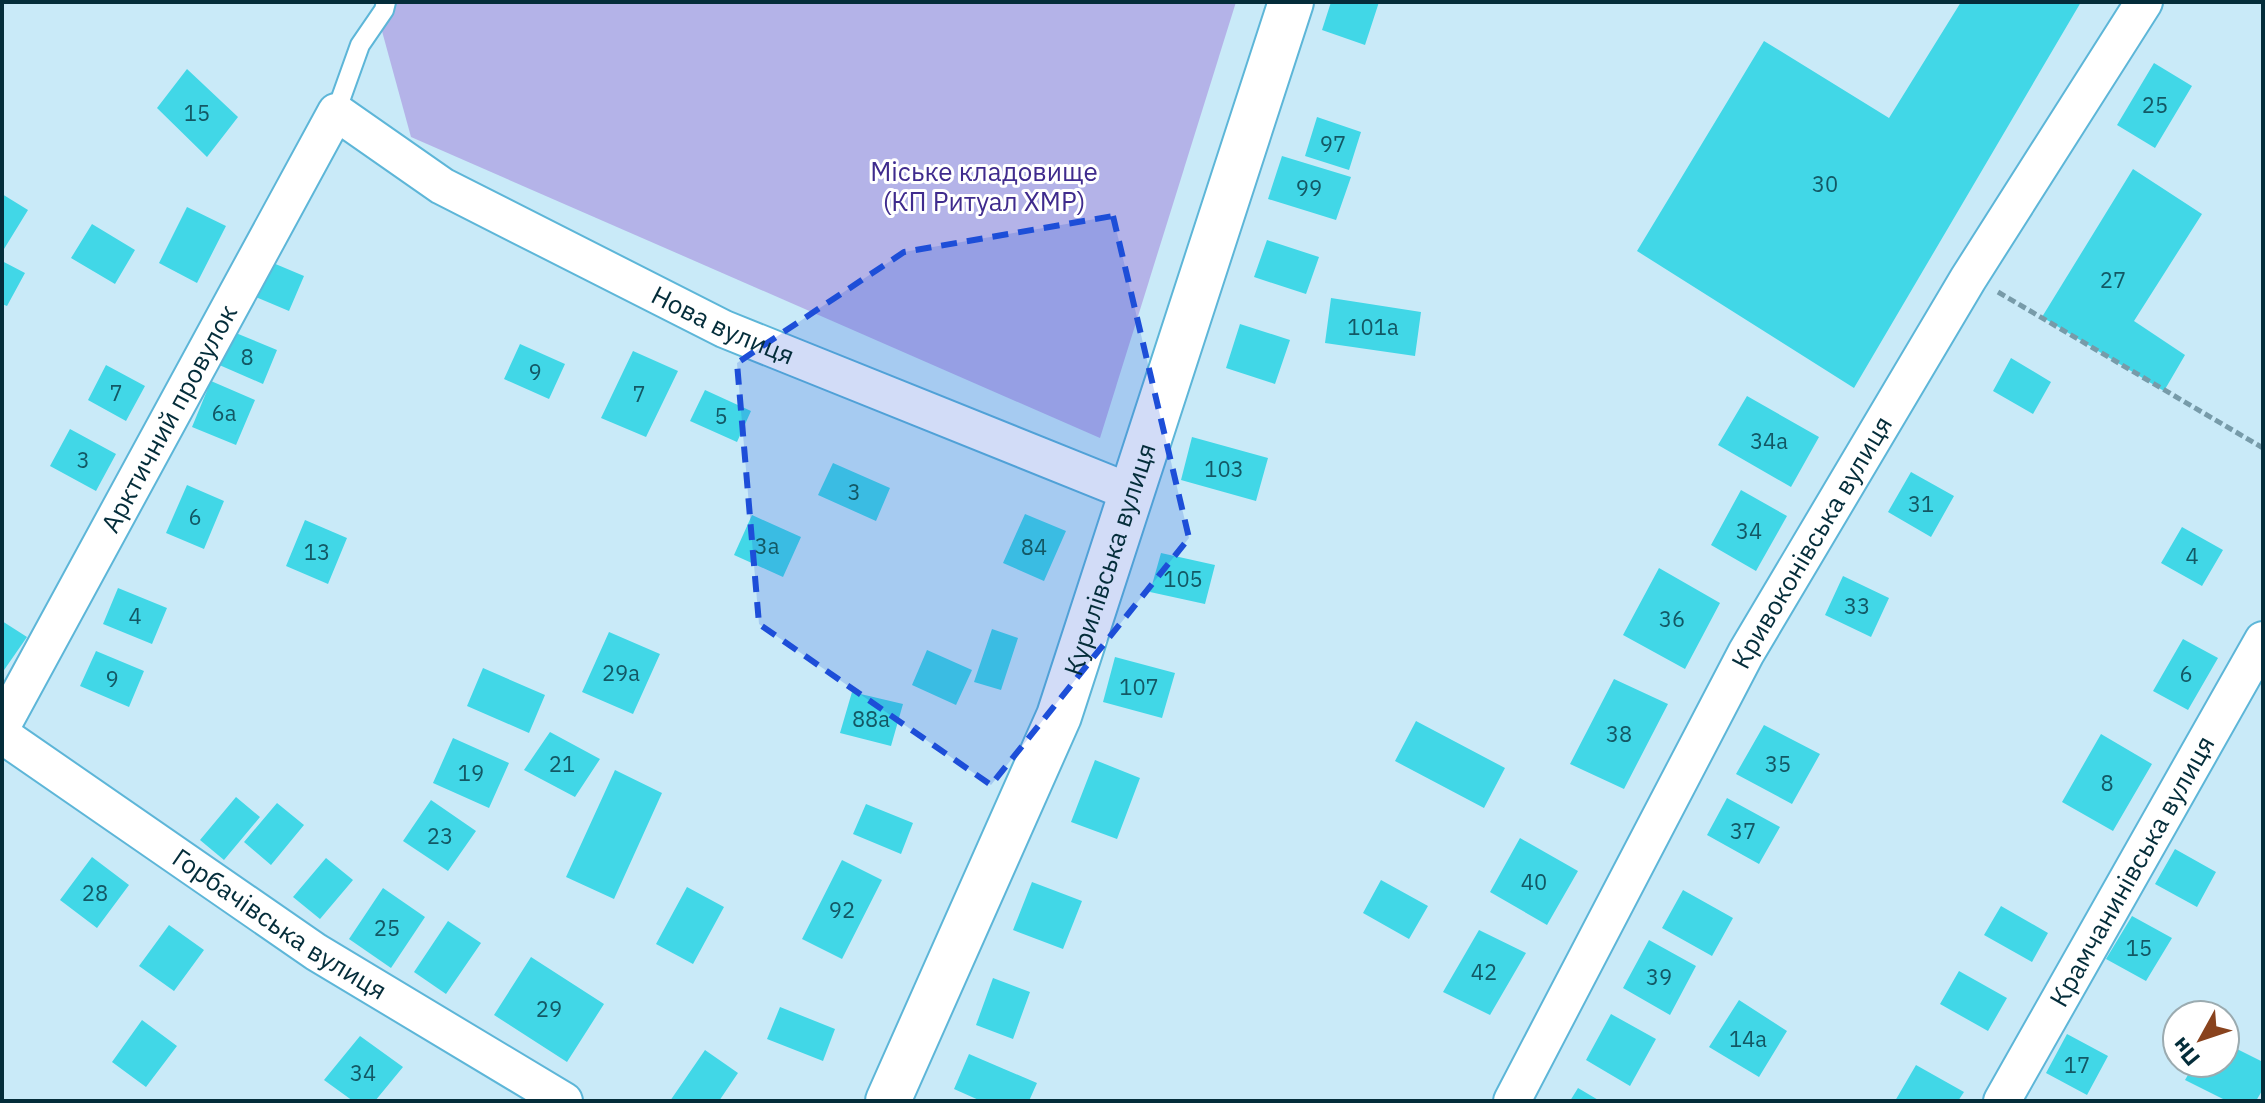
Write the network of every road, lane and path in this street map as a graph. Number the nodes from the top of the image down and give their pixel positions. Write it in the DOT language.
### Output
graph roads {
  1 [pos="386,2"];
  2 [pos="1291,2"];
  3 [pos="2144,2"];
  4 [pos="336,112"];
  5 [pos="1968,279"];
  6 [pos="2263,448"];
  7 [pos="1132,493"];
  8 [pos="2263,640"];
  9 [pos="2,726"];
  10 [pos="2,735"];
  11 [pos="564,1101"];
  12 [pos="888,1101"];
  13 [pos="1512,1101"];
  14 [pos="2002,1101"];
  1 -- 4 [label="lane"];
  2 -- 7 [label="main road, Курилівська вулиця"];
  3 -- 5 [label="street, Кривоконівська вулиця"];
  4 -- 7 [label="street, Нова вулиця"];
  4 -- 9 [label="street, Арктичний провулок"];
  5 -- 6 [label="path"];
  5 -- 13 [label="street, Кривоконівська вулиця"];
  7 -- 12 [label="main road, Курилівська вулиця"];
  8 -- 14 [label="street, Крамчанинівська вулиця"];
  10 -- 11 [label="street, Горбачівська вулиця"];
}
